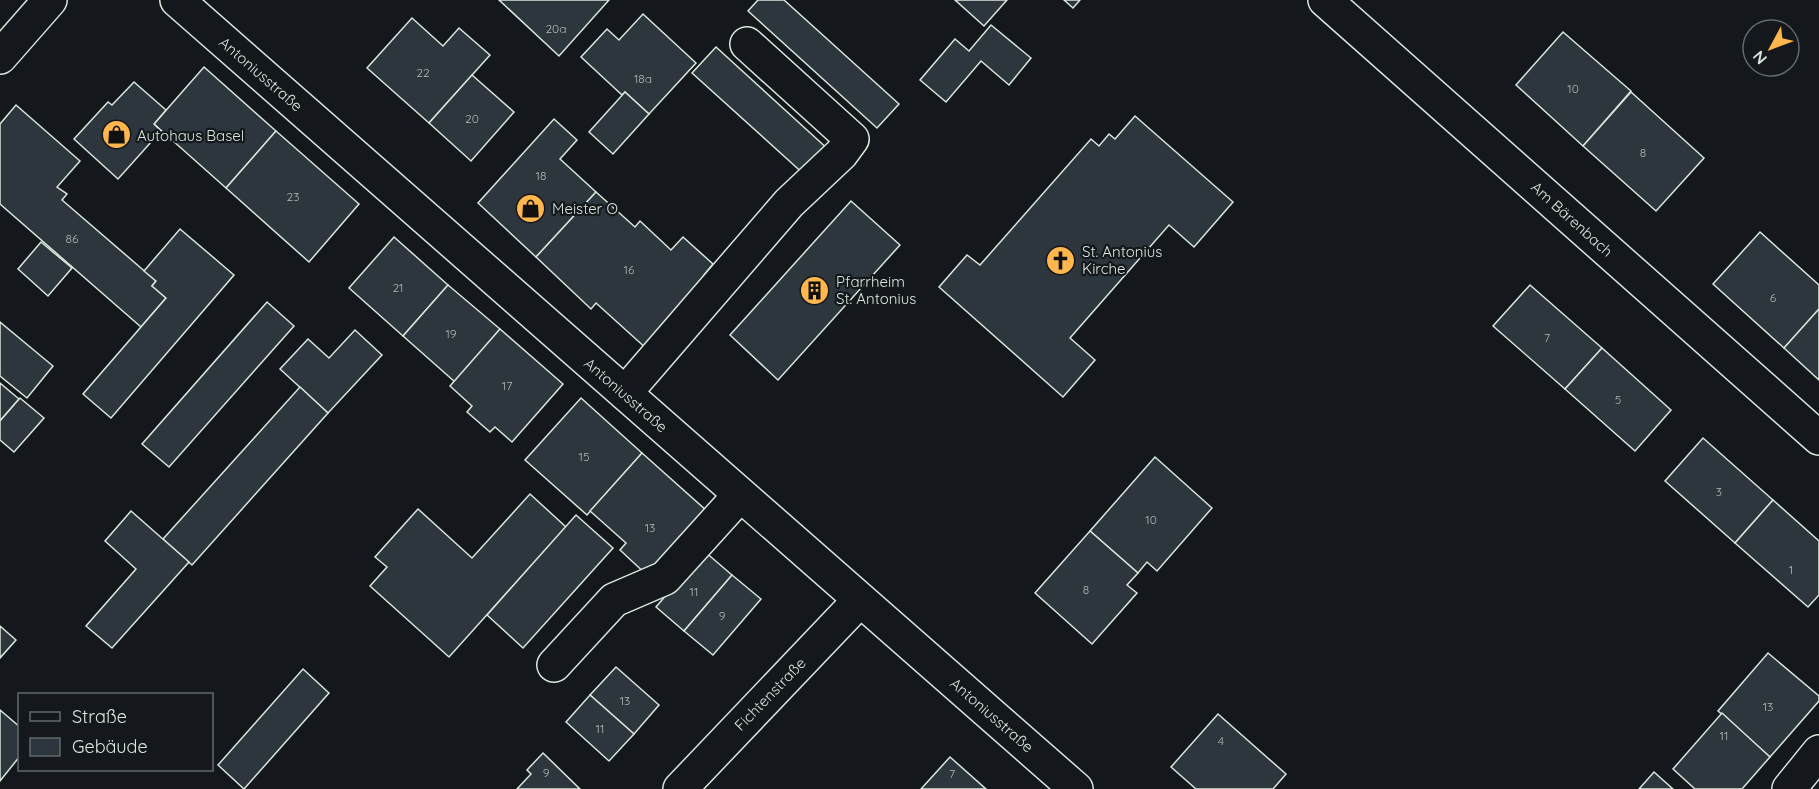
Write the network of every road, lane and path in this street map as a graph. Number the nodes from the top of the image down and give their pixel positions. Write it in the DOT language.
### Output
graph roads {
  1 [pos="50,0"];
  2 [pos="177,0"];
  3 [pos="1325,0"];
  4 [pos="747,44"];
  5 [pos="0,57"];
  6 [pos="625,393"];
  7 [pos="1819,438"];
  8 [pos="740,495"];
  9 [pos="860,600"];
  10 [pos="554,665"];
  11 [pos="1819,752"];
  12 [pos="680,789"];
  13 [pos="1076,789"];
  14 [pos="1789,789"];
  1 -- 5 [label="street"];
  2 -- 6 [label="street, Antoniusstraße"];
  3 -- 7 [label="street, Am Bärenbach"];
  4 -- 6 [label="street"];
  6 -- 8 [label="street, Antoniusstraße"];
  8 -- 9 [label="street, Antoniusstraße"];
  8 -- 10 [label="street"];
  9 -- 12 [label="street, Fichtenstraße"];
  9 -- 13 [label="street, Antoniusstraße"];
  11 -- 14 [label="street"];
}
